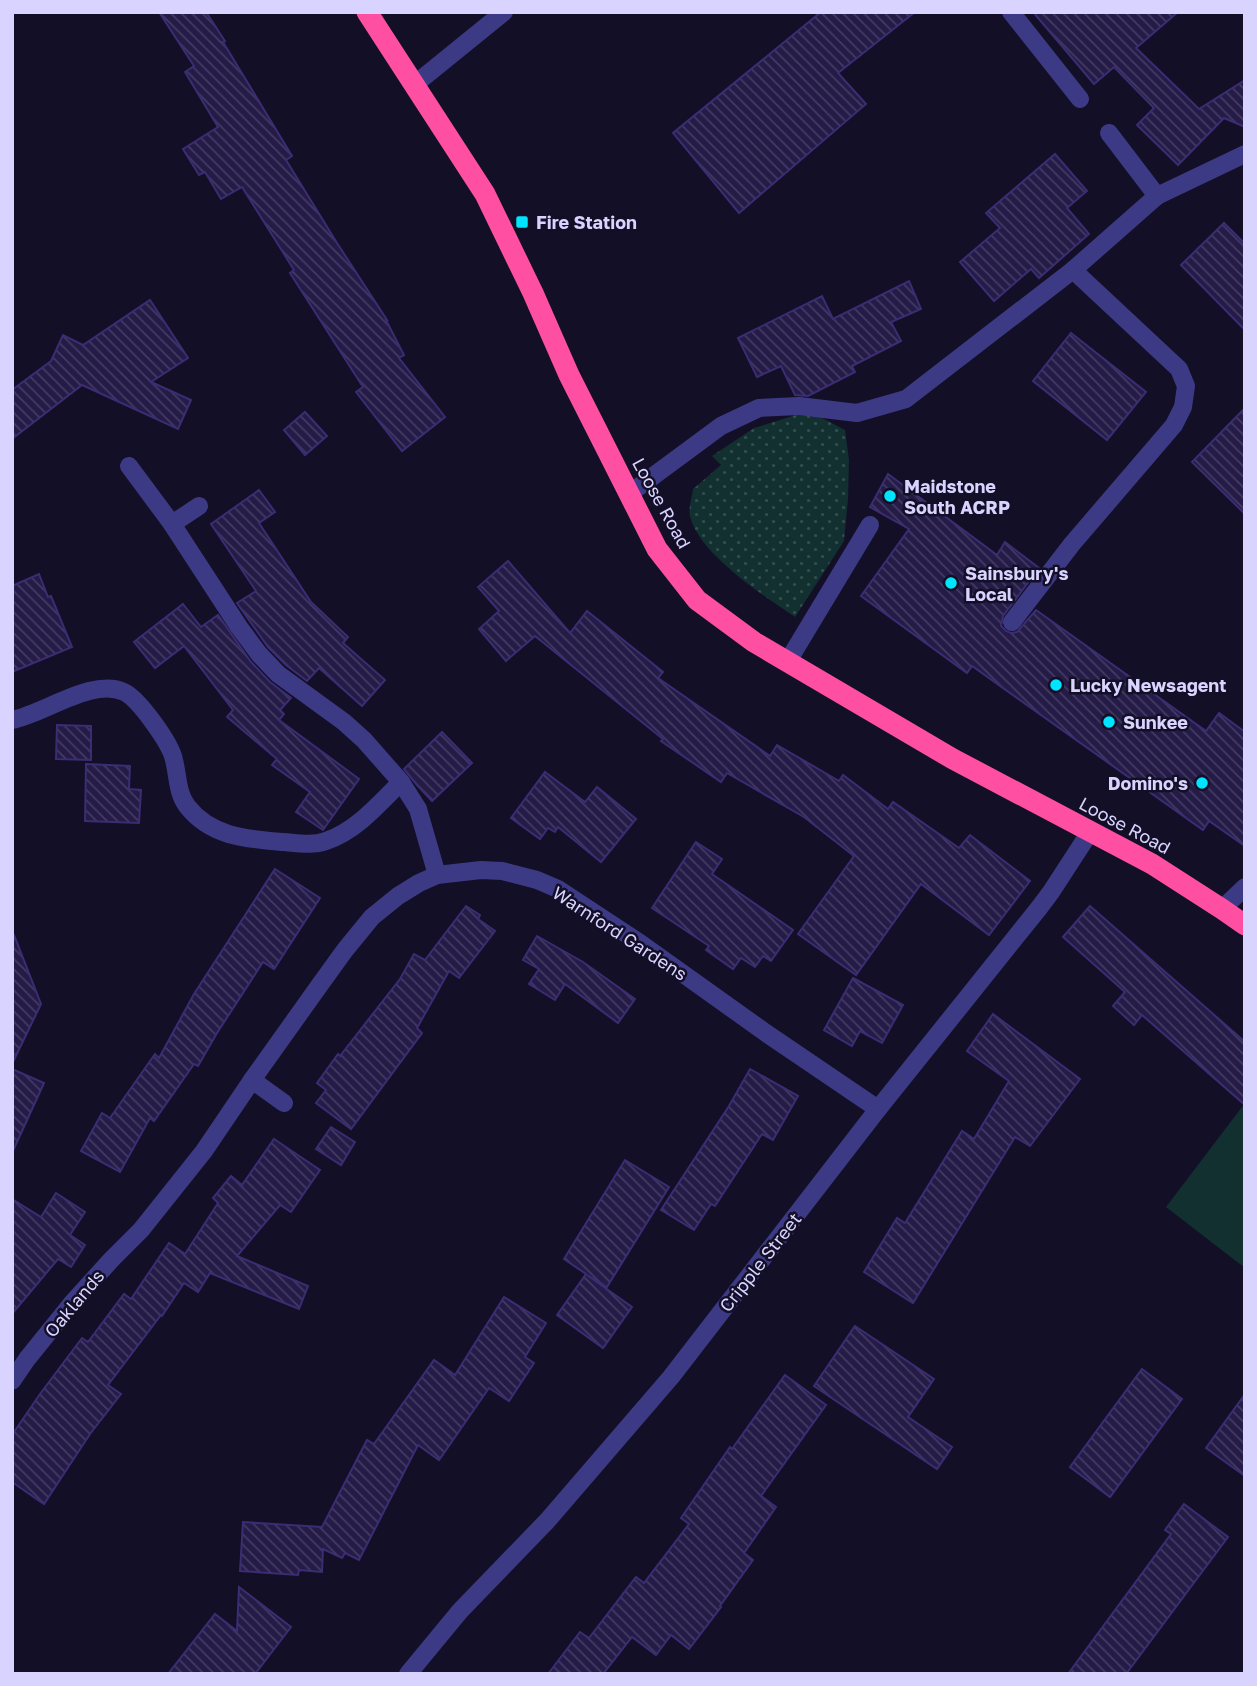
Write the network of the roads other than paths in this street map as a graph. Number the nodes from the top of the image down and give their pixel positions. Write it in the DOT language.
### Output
graph roads {
  1 [pos="367,12"];
  2 [pos="504,12"];
  3 [pos="1011,12"];
  4 [pos="414,85"];
  5 [pos="1080,99"];
  6 [pos="1109,133"];
  7 [pos="1245,154"];
  8 [pos="1157,196"];
  9 [pos="1073,270"];
  10 [pos="129,466"];
  11 [pos="629,494"];
  12 [pos="199,506"];
  13 [pos="173,524"];
  14 [pos="870,525"];
  15 [pos="1012,622"];
  16 [pos="788,662"];
  17 [pos="12,720"];
  18 [pos="401,782"];
  19 [pos="1090,832"];
  20 [pos="437,875"];
  21 [pos="1245,887"];
  22 [pos="1222,909"];
  23 [pos="1245,925"];
  24 [pos="252,1080"];
  25 [pos="284,1103"];
  26 [pos="877,1109"];
  27 [pos="141,1230"];
  28 [pos="12,1381"];
  29 [pos="408,1674"];
  1 -- 4 [label="highway, Loose Road"];
  2 -- 4 [label="street"];
  3 -- 5 [label="street"];
  4 -- 11 [label="highway, Loose Road"];
  6 -- 8 [label="street"];
  7 -- 8 [label="street"];
  8 -- 9 [label="street"];
  9 -- 11 [label="street"];
  9 -- 15 [label="street"];
  10 -- 13 [label="street"];
  11 -- 16 [label="highway, Loose Road"];
  12 -- 13 [label="street"];
  13 -- 18 [label="street"];
  14 -- 16 [label="street"];
  16 -- 19 [label="highway, Loose Road"];
  17 -- 18 [label="street"];
  18 -- 20 [label="street"];
  19 -- 22 [label="highway, Loose Road"];
  19 -- 26 [label="street, Cripple Street"];
  20 -- 24 [label="street, Warnford Gardens"];
  20 -- 26 [label="street, Warnford Gardens"];
  21 -- 22 [label="street"];
  22 -- 23 [label="highway, Loose Road"];
  24 -- 25 [label="street"];
  24 -- 27 [label="street, Warnford Gardens"];
  26 -- 29 [label="street, Cripple Street"];
  27 -- 28 [label="street, Oaklands"];
}
